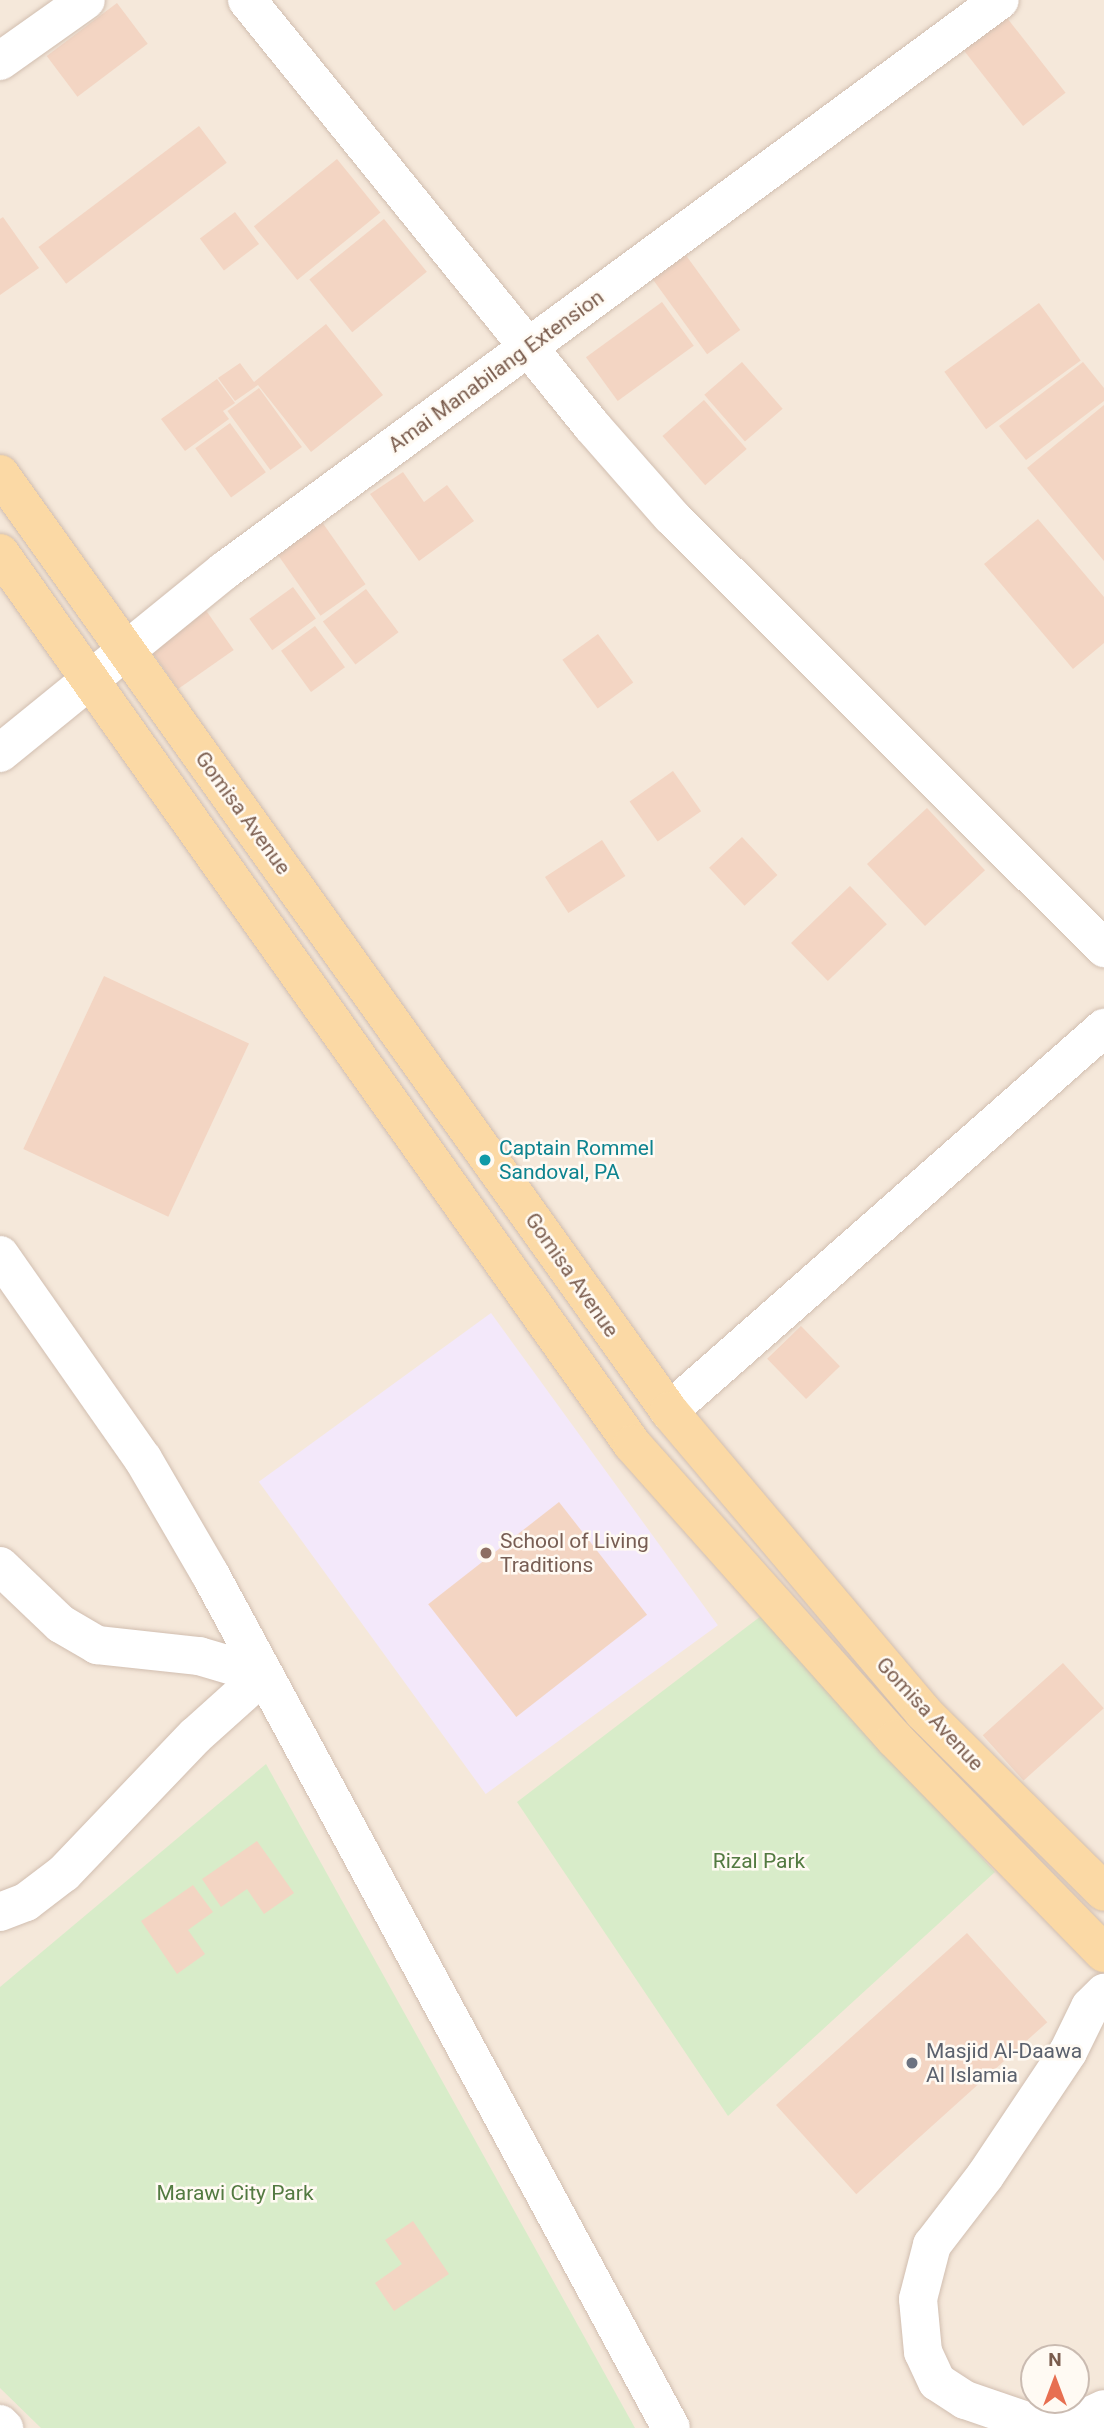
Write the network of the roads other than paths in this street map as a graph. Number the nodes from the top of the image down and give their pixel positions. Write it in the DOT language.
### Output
graph roads {
  1 [pos="86,0"];
  2 [pos="247,0"];
  3 [pos="1000,0"];
  4 [pos="0,61"];
  5 [pos="529,348"];
  6 [pos="0,474"];
  7 [pos="0,553"];
  8 [pos="126,650"];
  9 [pos="90,680"];
  10 [pos="0,753"];
  11 [pos="1104,948"];
  12 [pos="1104,1028"];
  13 [pos="0,1255"];
  14 [pos="668,1411"];
  15 [pos="0,1566"];
  16 [pos="262,1675"];
  17 [pos="1104,1892"];
  18 [pos="0,1912"];
  19 [pos="1104,1953"];
  20 [pos="1104,1993"];
  21 [pos="1104,2409"];
  22 [pos="0,2424"];
  23 [pos="4,2428"];
  24 [pos="671,2428"];
  25 [pos="1046,2428"];
  26 [pos="1064,2428"];
  1 -- 4 [label="street"];
  2 -- 5 [label="street"];
  3 -- 5 [label="street, Amai Manabilang Extension"];
  5 -- 8 [label="street, Amai Manabilang Extension"];
  5 -- 11 [label="street"];
  6 -- 8 [label="main road, Gomisa Avenue"];
  7 -- 9 [label="main road, Gomisa Avenue"];
  8 -- 9 [label="street, Amai Manabilang Extension"];
  8 -- 14 [label="main road, Gomisa Avenue"];
  9 -- 10 [label="street, Amai Manabilang Extension"];
  9 -- 19 [label="main road, Gomisa Avenue"];
  12 -- 14 [label="street"];
  13 -- 16 [label="street"];
  14 -- 17 [label="main road, Gomisa Avenue"];
  15 -- 16 [label="street"];
  16 -- 18 [label="street"];
  16 -- 24 [label="street"];
  20 -- 25 [label="street"];
  21 -- 26 [label="street"];
  22 -- 23 [label="street"];
}
